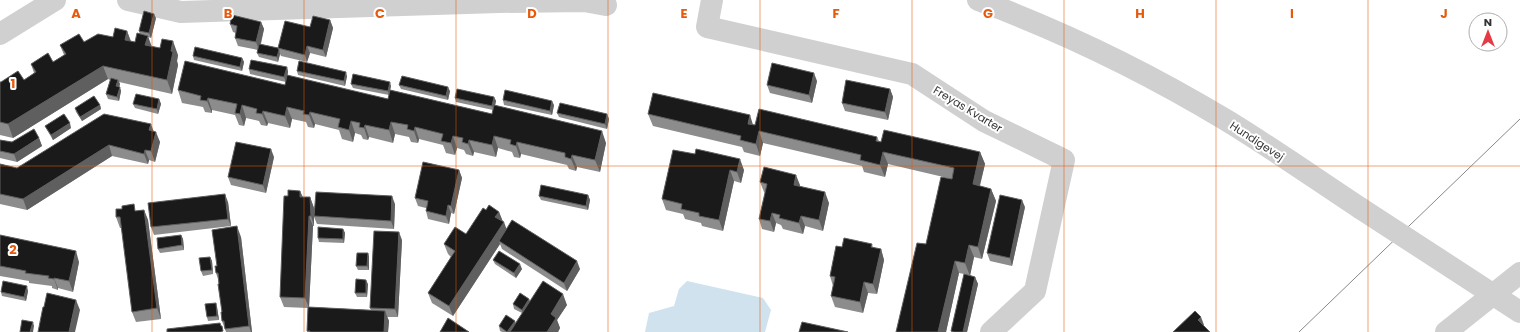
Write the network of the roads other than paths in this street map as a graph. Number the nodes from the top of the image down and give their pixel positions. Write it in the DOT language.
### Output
graph roads {
  1 [pos="55,0"];
  2 [pos="128,0"];
  3 [pos="712,0"];
  4 [pos="978,0"];
  5 [pos="275,4"];
  6 [pos="606,6"];
  7 [pos="0,34"];
  8 [pos="1520,273"];
  9 [pos="1520,312"];
  10 [pos="991,332"];
  11 [pos="1446,332"];
  1 -- 7 [label="street"];
  2 -- 5 [label="street"];
  3 -- 10 [label="street, Freyas Kvarter"];
  4 -- 9 [label="street, Hundigevej, bridge"];
  5 -- 6 [label="street"];
  8 -- 11 [label="street"];
}
